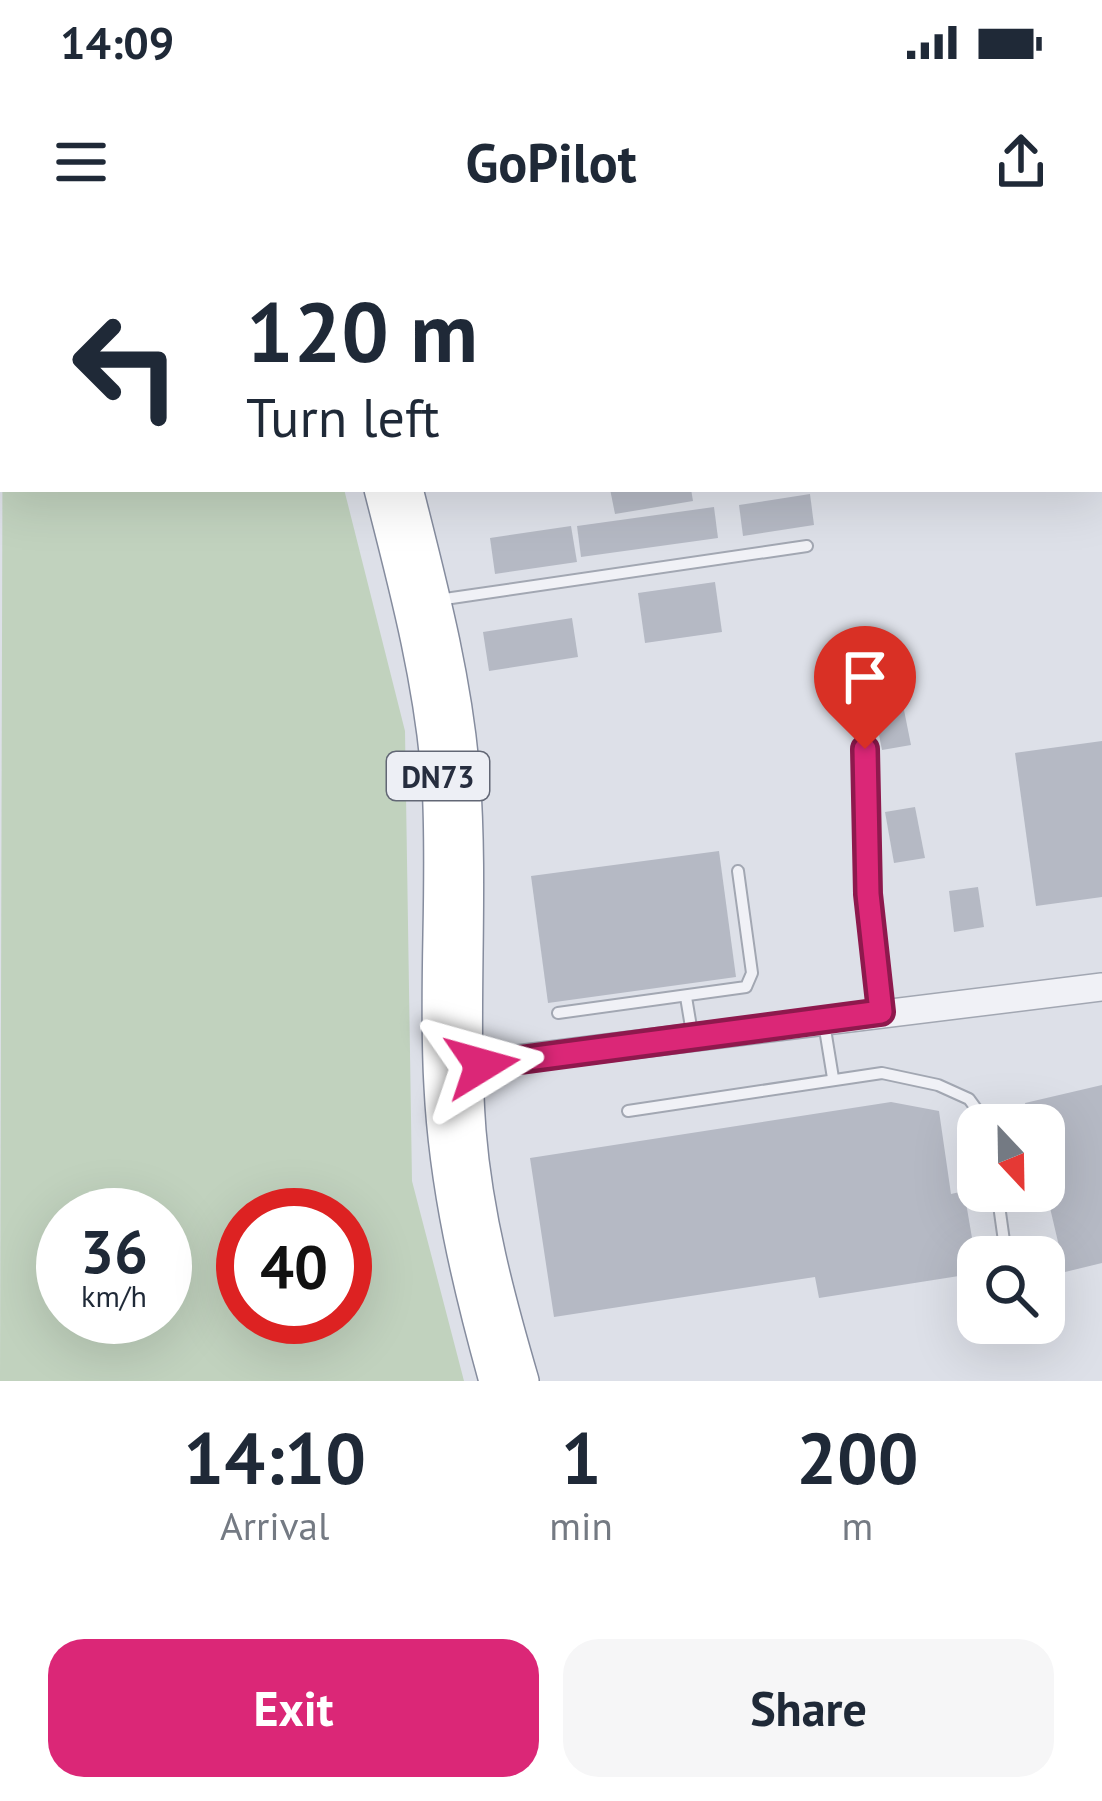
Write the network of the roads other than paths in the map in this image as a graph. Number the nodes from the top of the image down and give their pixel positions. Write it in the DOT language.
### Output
graph roads {
  1 [pos="382,492"];
  2 [pos="407,492"];
  3 [pos="807,546"];
  4 [pos="434,601"];
  5 [pos="865,749"];
  6 [pos="738,871"];
  7 [pos="1102,987"];
  8 [pos="686,997"];
  9 [pos="881,1012"];
  10 [pos="557,1013"];
  11 [pos="824,1019"];
  12 [pos="692,1037"];
  13 [pos="453,1068"];
  14 [pos="833,1078"];
  15 [pos="973,1104"];
  16 [pos="628,1111"];
  17 [pos="496,1381"];
  18 [pos="522,1381"];
  1 -- 13 [label="highway, DN73"];
  2 -- 4 [label="highway, DN73"];
  3 -- 4 [label="lane"];
  4 -- 13 [label="highway, DN73"];
  5 -- 9 [label="lane"];
  6 -- 8 [label="lane"];
  7 -- 9 [label="street"];
  8 -- 10 [label="lane"];
  8 -- 12 [label="lane"];
  9 -- 11 [label="street"];
  11 -- 12 [label="street"];
  11 -- 14 [label="lane"];
  12 -- 13 [label="street"];
  13 -- 17 [label="highway, DN73"];
  13 -- 18 [label="highway, DN73"];
  14 -- 15 [label="lane"];
  14 -- 16 [label="lane"];
}
